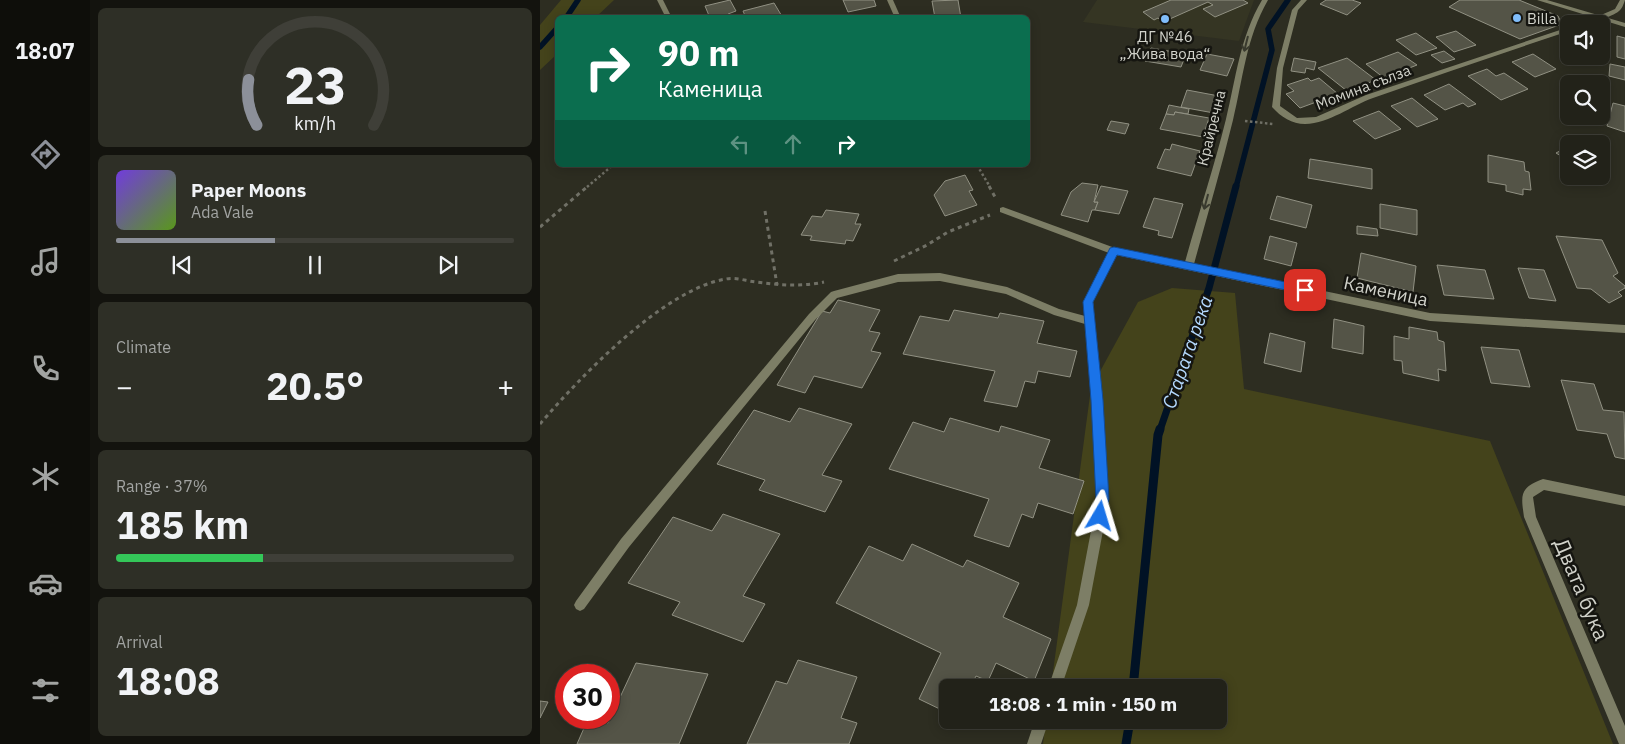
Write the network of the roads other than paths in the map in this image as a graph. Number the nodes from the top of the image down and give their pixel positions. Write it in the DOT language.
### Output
graph roads {
  1 [pos="660,0"];
  2 [pos="890,0"];
  3 [pos="1265,0"];
  4 [pos="1304,0"];
  5 [pos="1540,0"];
  6 [pos="1623,0"];
  7 [pos="668,15"];
  8 [pos="897,15"];
  9 [pos="1588,15"];
  10 [pos="1606,15"];
  11 [pos="1610,21"];
  12 [pos="1625,25"];
  13 [pos="1560,31"];
  14 [pos="1003,210"];
  15 [pos="1114,251"];
  16 [pos="1189,265"];
  17 [pos="1089,321"];
  18 [pos="1625,329"];
  19 [pos="1625,501"];
  20 [pos="580,605"];
  21 [pos="1057,679"];
  22 [pos="1039,729"];
  23 [pos="1625,742"];
  24 [pos="1034,744"];
  1 -- 7 [label="street"];
  2 -- 8 [label="street"];
  3 -- 16 [label="street, Крайречна, one-way"];
  4 -- 13 [label="street, Момина сълза"];
  5 -- 9 [label="street"];
  6 -- 10 [label="street"];
  11 -- 12 [label="street"];
  14 -- 15 [label="street, Каменица"];
  15 -- 16 [label="street, Каменица"];
  15 -- 17 [label="street"];
  16 -- 18 [label="street, Каменица"];
  17 -- 20 [label="street"];
  17 -- 21 [label="street"];
  19 -- 23 [label="street, Двата бука"];
  22 -- 24 [label="street"];
}
